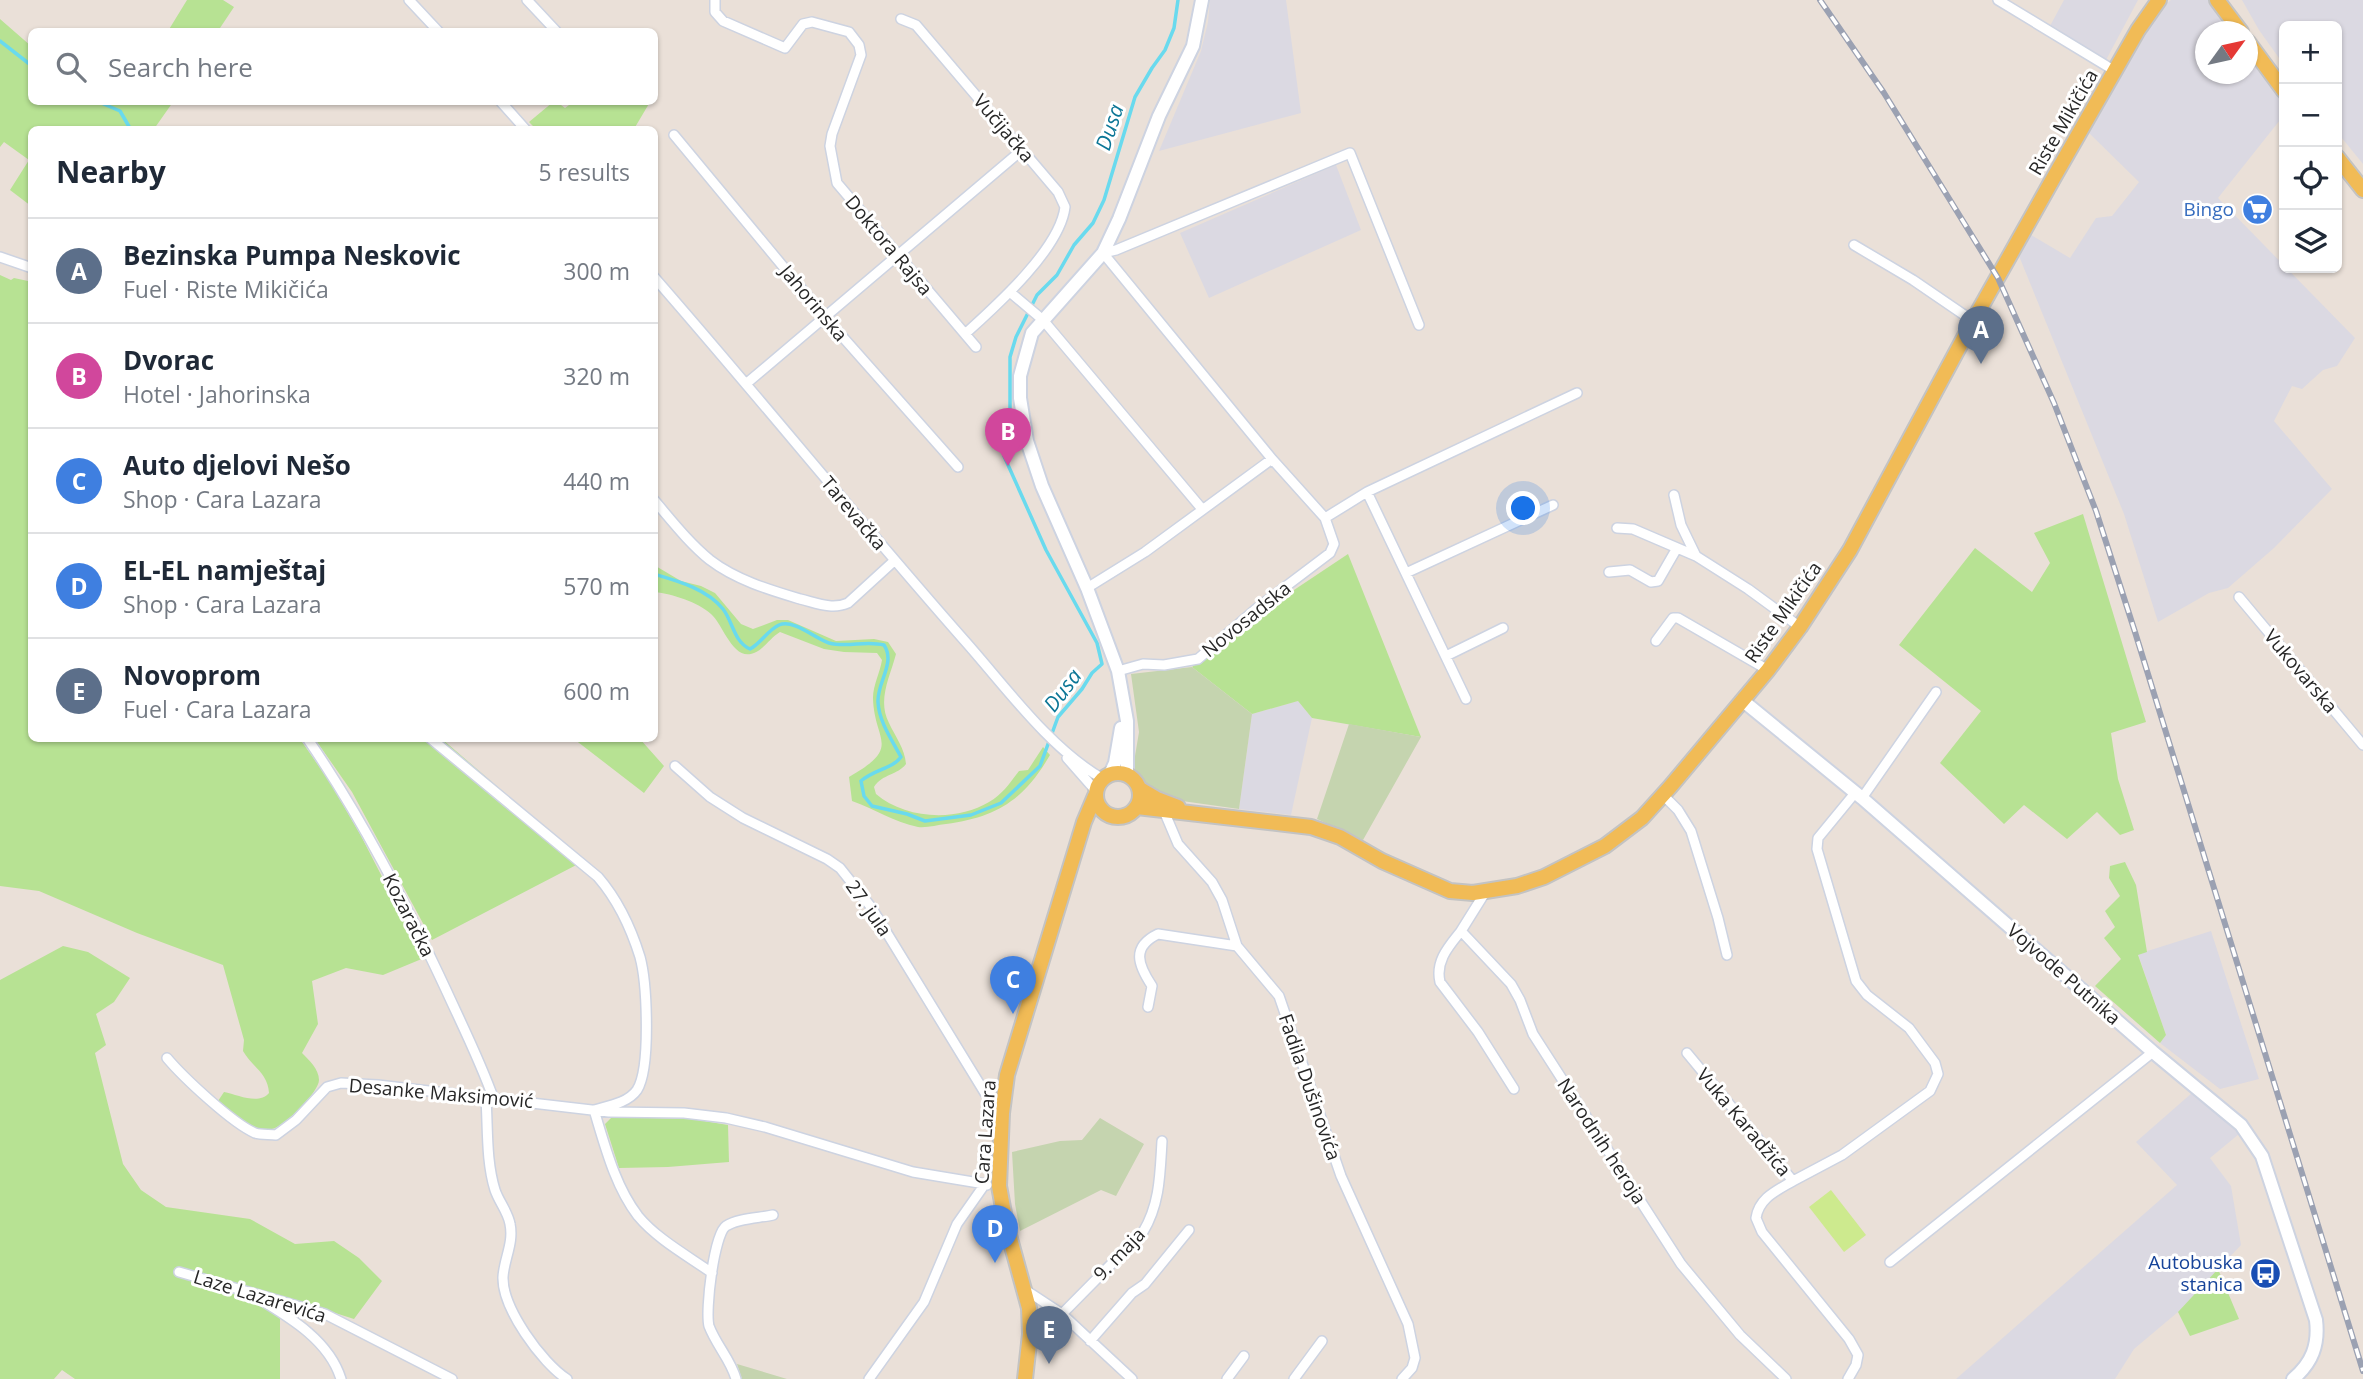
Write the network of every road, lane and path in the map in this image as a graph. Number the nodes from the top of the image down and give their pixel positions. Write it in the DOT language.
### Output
graph roads {
  1 [pos="409,0"];
  2 [pos="527,0"];
  3 [pos="715,0"];
  4 [pos="1202,0"];
  5 [pos="1998,0"];
  6 [pos="2159,0"];
  7 [pos="2217,0"];
  8 [pos="901,19"];
  9 [pos="2233,21"];
  10 [pos="435,28"];
  11 [pos="553,28"];
  12 [pos="2258,56"];
  13 [pos="2115,71"];
  14 [pos="2279,84"];
  15 [pos="504,105"];
  16 [pos="522,126"];
  17 [pos="674,135"];
  18 [pos="1022,150"];
  19 [pos="2342,163"];
  20 [pos="2363,190"];
  21 [pos="1854,245"];
  22 [pos="1103,253"];
  23 [pos="0,257"];
  24 [pos="898,257"];
  25 [pos="28,267"];
  26 [pos="658,282"];
  27 [pos="1014,296"];
  28 [pos="825,317"];
  29 [pos="1039,318"];
  30 [pos="1973,321"];
  31 [pos="1419,325"];
  32 [pos="965,334"];
  33 [pos="976,347"];
  34 [pos="747,383"];
  35 [pos="1577,393"];
  36 [pos="1272,459"];
  37 [pos="958,467"];
  38 [pos="1367,492"];
  39 [pos="1674,495"];
  40 [pos="658,505"];
  41 [pos="1553,505"];
  42 [pos="1202,509"];
  43 [pos="1325,519"];
  44 [pos="1617,528"];
  45 [pos="1677,548"];
  46 [pos="1696,556"];
  47 [pos="894,561"];
  48 [pos="1609,572"];
  49 [pos="1406,573"];
  50 [pos="1087,588"];
  51 [pos="2239,597"];
  52 [pos="1800,627"];
  53 [pos="1503,628"];
  54 [pos="1656,640"];
  55 [pos="1446,656"];
  56 [pos="1768,670"];
  57 [pos="1118,671"];
  58 [pos="1936,692"];
  59 [pos="1465,699"];
  60 [pos="1742,700"];
  61 [pos="1124,704"];
  62 [pos="2363,727"];
  63 [pos="2355,735"];
  64 [pos="310,742"];
  65 [pos="435,742"];
  66 [pos="2363,745"];
  67 [pos="675,766"];
  68 [pos="1127,775"];
  69 [pos="1101,785"];
  70 [pos="1140,789"];
  71 [pos="1663,795"];
  72 [pos="1859,795"];
  73 [pos="1136,807"];
  74 [pos="1164,811"];
  75 [pos="1110,816"];
  76 [pos="1206,817"];
  77 [pos="1077,852"];
  78 [pos="1486,891"];
  79 [pos="1461,931"];
  80 [pos="1237,946"];
  81 [pos="1727,955"];
  82 [pos="1148,1007"];
  83 [pos="2153,1052"];
  84 [pos="1687,1053"];
  85 [pos="167,1058"];
  86 [pos="1514,1089"];
  87 [pos="490,1099"];
  88 [pos="594,1110"];
  89 [pos="1002,1113"];
  90 [pos="1162,1141"];
  91 [pos="1793,1181"];
  92 [pos="992,1185"];
  93 [pos="774,1215"];
  94 [pos="1189,1230"];
  95 [pos="1890,1262"];
  96 [pos="180,1272"];
  97 [pos="712,1273"];
  98 [pos="1024,1289"];
  99 [pos="244,1290"];
  100 [pos="1062,1314"];
  101 [pos="1090,1341"];
  102 [pos="1322,1341"];
  103 [pos="1244,1356"];
  104 [pos="341,1379"];
  105 [pos="452,1379"];
  106 [pos="567,1379"];
  107 [pos="736,1379"];
  108 [pos="869,1379"];
  109 [pos="1025,1379"];
  110 [pos="1132,1379"];
  111 [pos="1227,1379"];
  112 [pos="1294,1379"];
  113 [pos="1402,1379"];
  114 [pos="1786,1379"];
  115 [pos="1848,1379"];
  116 [pos="2292,1379"];
  1 -- 10 [label="street"];
  2 -- 11 [label="street"];
  3 -- 24 [label="street, Doktora Rajsa"];
  4 -- 22 [label="street"];
  5 -- 13 [label="street"];
  6 -- 13 [label="main road, Riste Mikičića"];
  7 -- 9 [label="main road"];
  8 -- 18 [label="street, Vučijačka"];
  12 -- 14 [label="main road"];
  13 -- 30 [label="main road, Riste Mikičića"];
  15 -- 16 [label="street"];
  17 -- 28 [label="street, Jahorinska"];
  18 -- 24 [label="street"];
  18 -- 27 [label="street, Vučijačka"];
  19 -- 20 [label="main road"];
  21 -- 30 [label="street"];
  22 -- 29 [label="street"];
  22 -- 31 [label="street"];
  22 -- 36 [label="street"];
  23 -- 25 [label="street"];
  24 -- 28 [label="street"];
  24 -- 32 [label="street, Doktora Rajsa"];
  26 -- 34 [label="street, Tarevačka"];
  27 -- 29 [label="street"];
  27 -- 32 [label="street"];
  28 -- 34 [label="street"];
  28 -- 37 [label="street, Jahorinska"];
  29 -- 42 [label="street"];
  29 -- 50 [label="street"];
  30 -- 52 [label="main road, Riste Mikičića"];
  32 -- 33 [label="street, Doktora Rajsa"];
  34 -- 47 [label="street, Tarevačka"];
  35 -- 38 [label="street"];
  36 -- 42 [label="street"];
  36 -- 43 [label="street"];
  38 -- 43 [label="street"];
  38 -- 49 [label="street"];
  39 -- 46 [label="street"];
  40 -- 47 [label="street"];
  41 -- 49 [label="street"];
  42 -- 50 [label="street"];
  43 -- 57 [label="street, Novosadska"];
  44 -- 45 [label="street"];
  45 -- 46 [label="street"];
  45 -- 48 [label="street"];
  46 -- 52 [label="street"];
  47 -- 69 [label="street, Tarevačka"];
  49 -- 55 [label="street"];
  50 -- 57 [label="street"];
  51 -- 63 [label="street, Vukovarska"];
  52 -- 56 [label="main road, Riste Mikičića"];
  53 -- 55 [label="street"];
  54 -- 56 [label="street"];
  55 -- 59 [label="street"];
  56 -- 60 [label="main road, Riste Mikičića"];
  57 -- 61 [label="street"];
  58 -- 72 [label="street, Vuka Karadžića"];
  60 -- 71 [label="main road, Riste Mikičića"];
  60 -- 72 [label="street, Vojvode Putnika"];
  61 -- 68 [label="street"];
  61 -- 69 [label="street"];
  62 -- 63 [label="street"];
  63 -- 66 [label="street, Vukovarska"];
  64 -- 87 [label="street, Kozaračka"];
  65 -- 88 [label="street, Desanke Maksimović"];
  67 -- 89 [label="street, 27. jula"];
  68 -- 69 [label="main road"];
  68 -- 70 [label="main road"];
  69 -- 75 [label="main road"];
  69 -- 77 [label="main road, Cara Lazara"];
  70 -- 73 [label="main road"];
  70 -- 76 [label="main road, Riste Mikičića"];
  71 -- 78 [label="main road, Riste Mikičića"];
  71 -- 81 [label="street"];
  72 -- 83 [label="street, Vojvode Putnika"];
  72 -- 91 [label="street, Vuka Karadžića"];
  73 -- 74 [label="main road, Riste Mikičića"];
  73 -- 75 [label="main road"];
  74 -- 76 [label="main road, Riste Mikičića"];
  74 -- 80 [label="street, Fadila Dušinovića"];
  75 -- 77 [label="main road, Cara Lazara"];
  76 -- 78 [label="main road, Riste Mikičića"];
  77 -- 89 [label="main road, Cara Lazara"];
  78 -- 79 [label="street"];
  79 -- 86 [label="street"];
  79 -- 114 [label="street, Narodnih heroja"];
  80 -- 82 [label="street"];
  80 -- 113 [label="street, Fadila Dušinovića"];
  83 -- 95 [label="street"];
  83 -- 116 [label="street, Vojvode Putnika"];
  84 -- 91 [label="street, Vuka Karadžića"];
  85 -- 87 [label="street, Desanke Maksimović"];
  87 -- 88 [label="street, Desanke Maksimović"];
  87 -- 106 [label="street, Kozaračka"];
  88 -- 92 [label="street, Desanke Maksimović"];
  88 -- 97 [label="street"];
  89 -- 92 [label="main road, Cara Lazara"];
  90 -- 100 [label="street, 9. maja"];
  91 -- 115 [label="street"];
  92 -- 98 [label="main road, Cara Lazara"];
  92 -- 108 [label="street"];
  93 -- 97 [label="street"];
  94 -- 101 [label="street"];
  96 -- 99 [label="street, Laze Lazarevića"];
  97 -- 107 [label="street"];
  98 -- 100 [label="street"];
  98 -- 109 [label="main road, Cara Lazara"];
  99 -- 104 [label="street"];
  99 -- 105 [label="street, Laze Lazarevića"];
  100 -- 101 [label="street"];
  101 -- 110 [label="street"];
  102 -- 112 [label="street"];
  103 -- 111 [label="street"];
}
